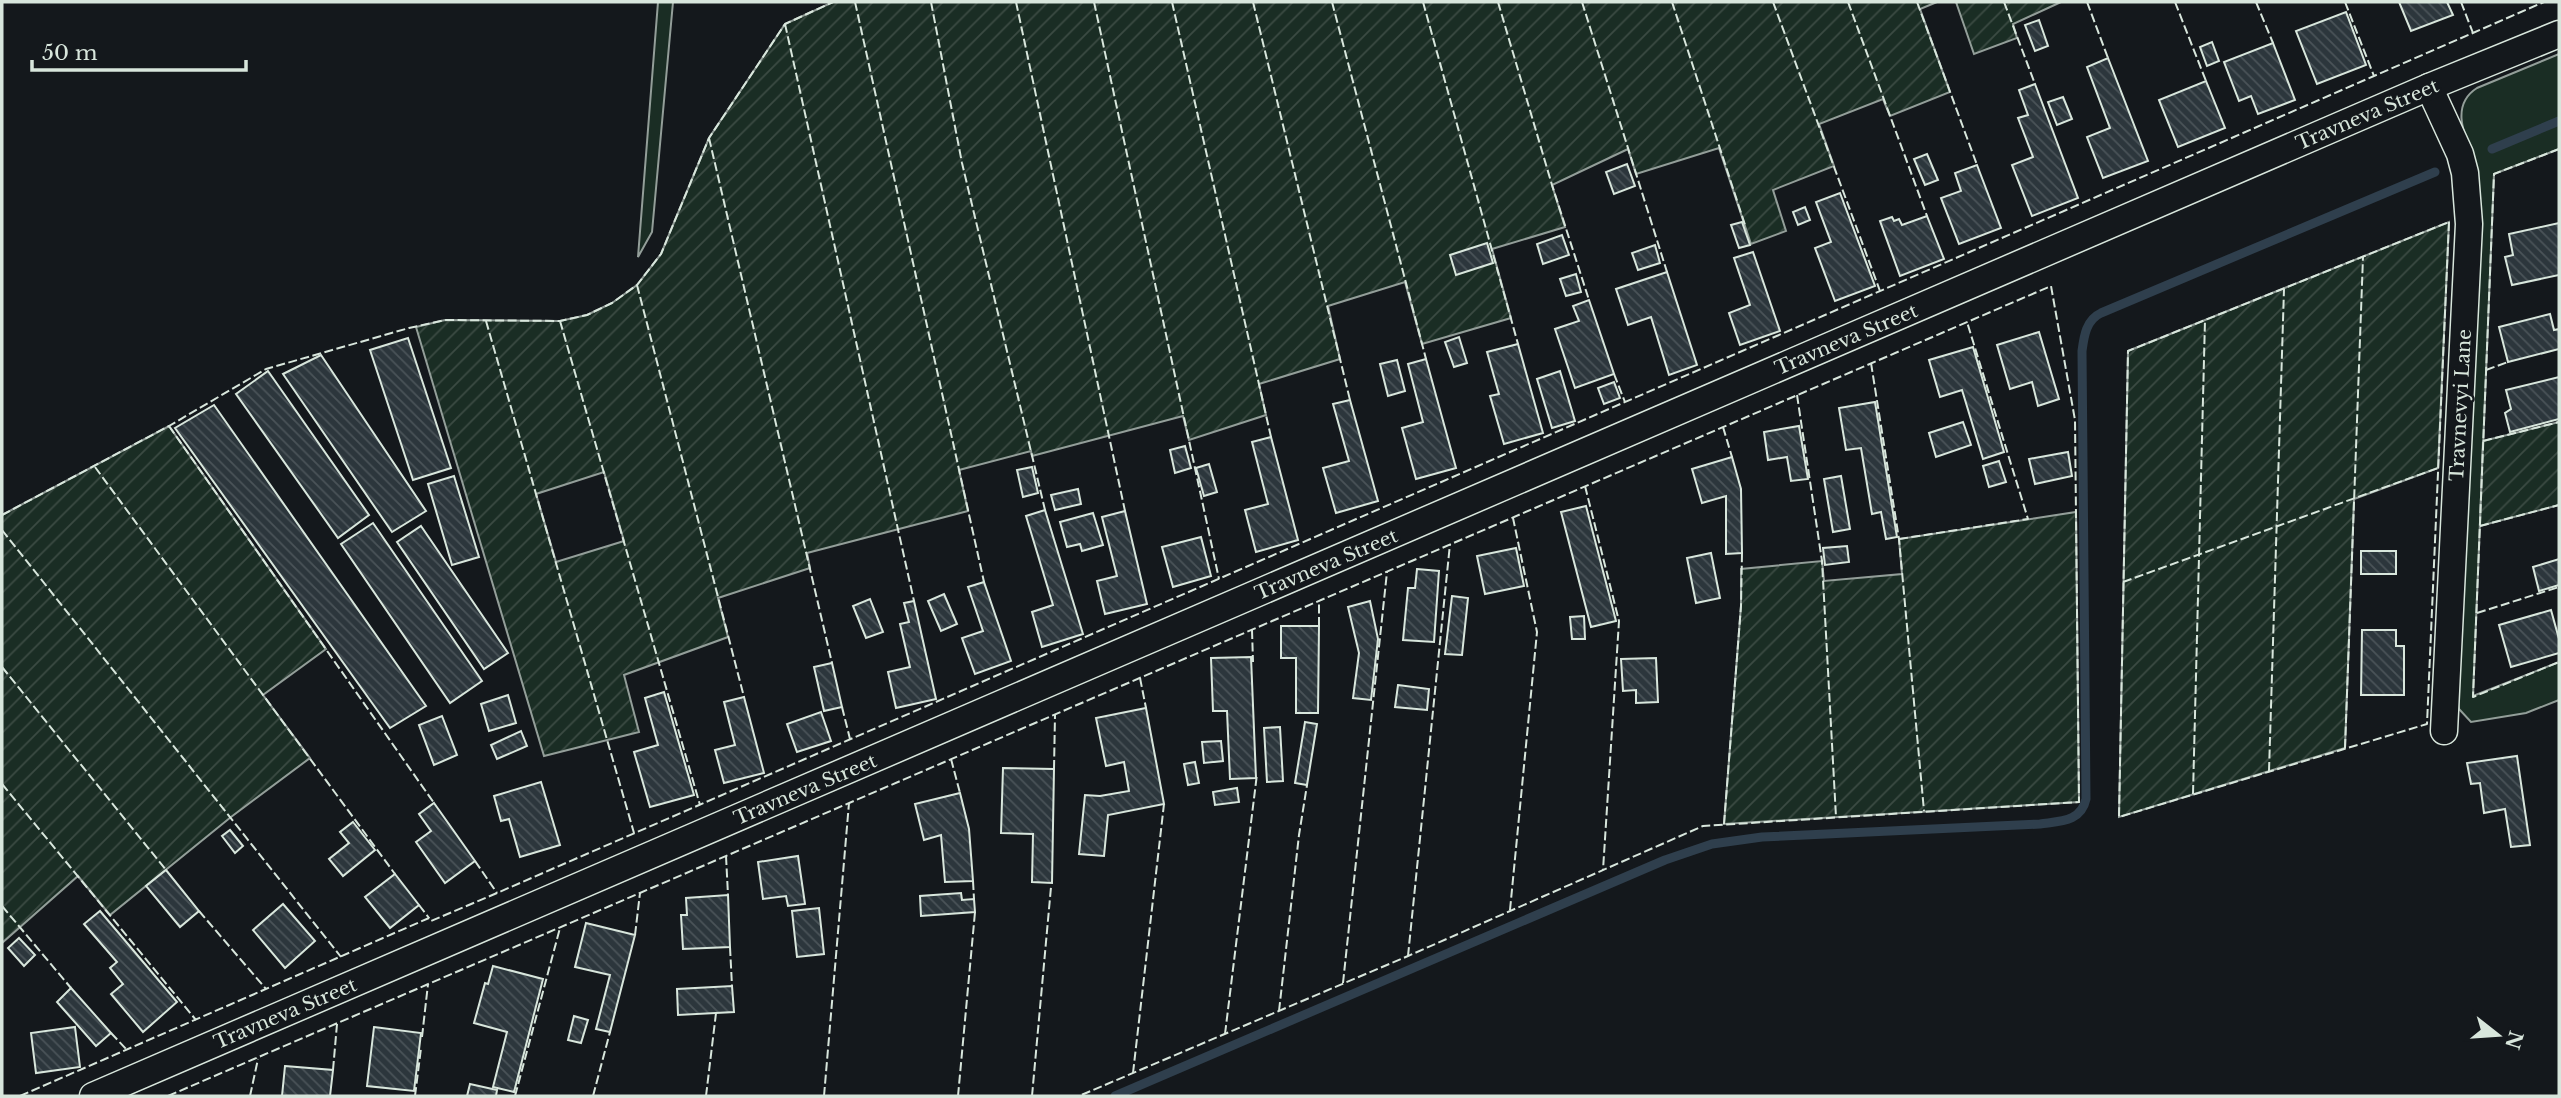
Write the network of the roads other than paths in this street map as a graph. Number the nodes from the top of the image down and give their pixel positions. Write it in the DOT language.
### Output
graph roads {
  1 [pos="2559,34"];
  2 [pos="2429,87"];
  3 [pos="2444,730"];
  4 [pos="93,1096"];
  1 -- 2 [label="street, Travneva Street"];
  2 -- 3 [label="street, Travnevyi Lane"];
  2 -- 4 [label="street, Travneva Street"];
}
